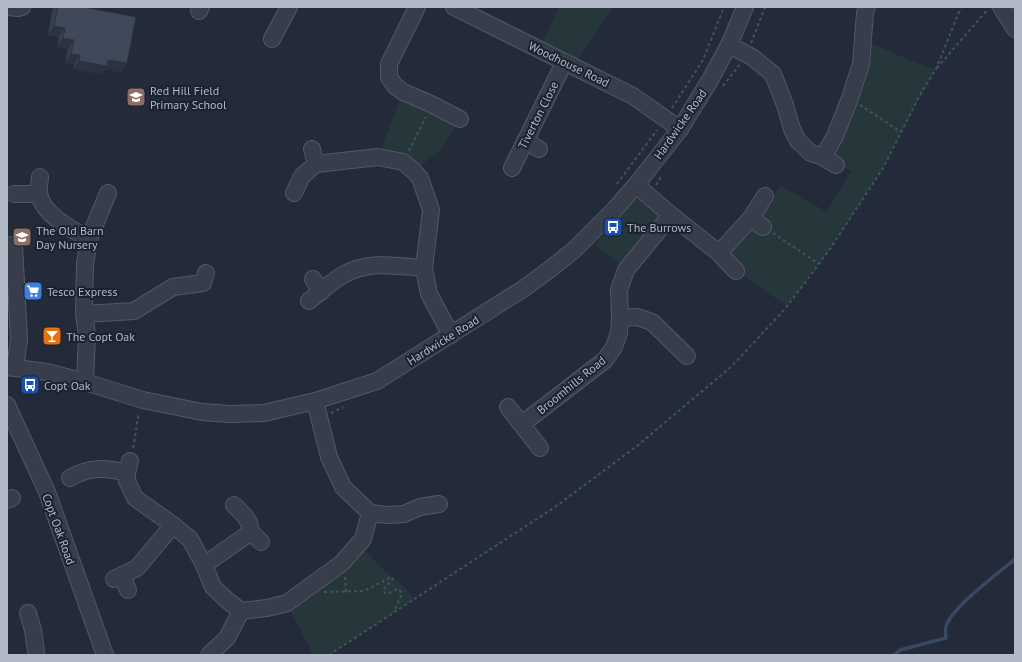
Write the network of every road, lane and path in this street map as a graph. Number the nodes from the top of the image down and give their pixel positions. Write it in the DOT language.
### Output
graph roads {
  1 [pos="10,7"];
  2 [pos="22,7"];
  3 [pos="289,7"];
  4 [pos="417,7"];
  5 [pos="454,7"];
  6 [pos="724,7"];
  7 [pos="745,7"];
  8 [pos="867,7"];
  9 [pos="990,7"];
  10 [pos="1001,7"];
  11 [pos="1015,29"];
  12 [pos="272,39"];
  13 [pos="729,45"];
  14 [pos="564,63"];
  15 [pos="936,69"];
  16 [pos="850,98"];
  17 [pos="432,105"];
  18 [pos="460,119"];
  19 [pos="665,119"];
  20 [pos="680,129"];
  21 [pos="901,132"];
  22 [pos="525,141"];
  23 [pos="539,148"];
  24 [pos="823,157"];
  25 [pos="403,162"];
  26 [pos="836,165"];
  27 [pos="512,168"];
  28 [pos="40,177"];
  29 [pos="636,185"];
  30 [pos="614,189"];
  31 [pos="108,192"];
  32 [pos="294,193"];
  33 [pos="14,194"];
  34 [pos="39,194"];
  35 [pos="764,196"];
  36 [pos="671,215"];
  37 [pos="757,222"];
  38 [pos="89,239"];
  39 [pos="7,246"];
  40 [pos="719,253"];
  41 [pos="819,264"];
  42 [pos="424,268"];
  43 [pos="736,271"];
  44 [pos="203,284"];
  45 [pos="314,291"];
  46 [pos="84,314"];
  47 [pos="620,318"];
  48 [pos="13,320"];
  49 [pos="451,335"];
  50 [pos="687,356"];
  51 [pos="12,368"];
  52 [pos="85,382"];
  53 [pos="143,400"];
  54 [pos="315,401"];
  55 [pos="7,405"];
  56 [pos="508,406"];
  57 [pos="522,424"];
  58 [pos="540,448"];
  59 [pos="128,467"];
  60 [pos="70,478"];
  61 [pos="234,504"];
  62 [pos="439,504"];
  63 [pos="370,512"];
  64 [pos="173,525"];
  65 [pos="204,565"];
  66 [pos="122,582"];
  67 [pos="321,593"];
  68 [pos="241,611"];
  69 [pos="28,613"];
  70 [pos="394,613"];
  71 [pos="38,654"];
  72 [pos="105,655"];
  73 [pos="209,655"];
  1 -- 2 [label="street"];
  3 -- 12 [label="street"];
  4 -- 17 [label="street"];
  5 -- 14 [label="street, Woodhouse Road"];
  6 -- 19 [label="path"];
  7 -- 13 [label="street, Hardwicke Road"];
  8 -- 16 [label="street"];
  9 -- 15 [label="path"];
  10 -- 11 [label="street"];
  13 -- 20 [label="street, Hardwicke Road"];
  13 -- 24 [label="street"];
  14 -- 19 [label="street, Woodhouse Road"];
  14 -- 22 [label="street, Tiverton Close"];
  16 -- 21 [label="path"];
  16 -- 24 [label="street"];
  17 -- 18 [label="street"];
  17 -- 25 [label="path"];
  19 -- 20 [label="street, Woodhouse Road"];
  19 -- 30 [label="path"];
  20 -- 29 [label="street, Hardwicke Road"];
  22 -- 23 [label="street"];
  22 -- 27 [label="street, Tiverton Close"];
  24 -- 26 [label="street"];
  25 -- 32 [label="street"];
  25 -- 42 [label="street"];
  28 -- 34 [label="street"];
  29 -- 36 [label="street"];
  29 -- 49 [label="street, Hardwicke Road"];
  31 -- 38 [label="street"];
  33 -- 34 [label="street"];
  34 -- 38 [label="street"];
  35 -- 37 [label="street"];
  36 -- 40 [label="street"];
  36 -- 47 [label="street, Broomhills Road"];
  37 -- 40 [label="street"];
  37 -- 41 [label="path"];
  38 -- 46 [label="street"];
  39 -- 48 [label="street"];
  40 -- 43 [label="street"];
  42 -- 45 [label="street"];
  42 -- 49 [label="street"];
  44 -- 46 [label="street"];
  46 -- 52 [label="street"];
  47 -- 50 [label="street"];
  47 -- 57 [label="street, Broomhills Road"];
  48 -- 51 [label="street"];
  49 -- 54 [label="street, Hardwicke Road"];
  51 -- 52 [label="street, Hardwicke Road"];
  52 -- 53 [label="street, Hardwicke Road"];
  53 -- 54 [label="street, Hardwicke Road"];
  53 -- 59 [label="path"];
  54 -- 63 [label="street"];
  55 -- 72 [label="street, Copt Oak Road"];
  56 -- 57 [label="street"];
  57 -- 58 [label="street"];
  59 -- 60 [label="street"];
  59 -- 64 [label="street"];
  61 -- 65 [label="street"];
  62 -- 63 [label="street"];
  63 -- 68 [label="street"];
  64 -- 65 [label="street"];
  64 -- 66 [label="street"];
  65 -- 68 [label="street"];
  67 -- 70 [label="path"];
  68 -- 73 [label="street"];
  69 -- 71 [label="street"];
}
